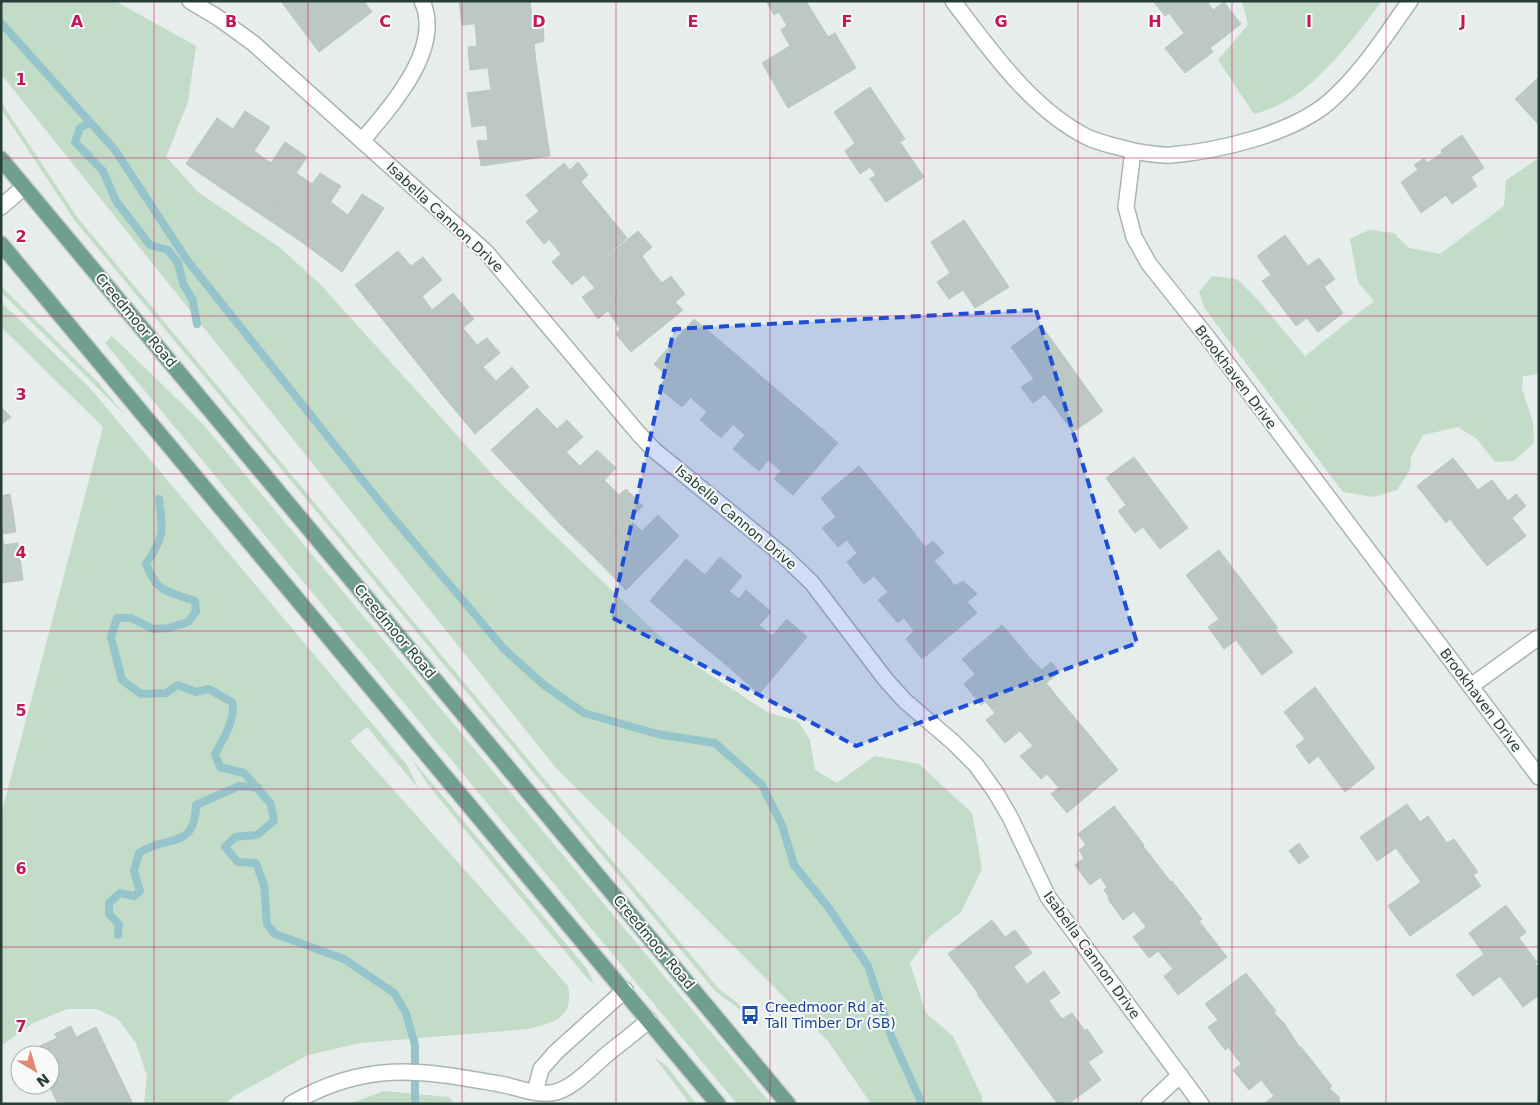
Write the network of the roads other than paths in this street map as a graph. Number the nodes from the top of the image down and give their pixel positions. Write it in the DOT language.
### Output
graph roads {
  1 [pos="190,1"];
  2 [pos="422,1"];
  3 [pos="953,1"];
  4 [pos="1410,1"];
  5 [pos="362,141"];
  6 [pos="1133,151"];
  7 [pos="1,159"];
  8 [pos="24,187"];
  9 [pos="1,207"];
  10 [pos="1,244"];
  11 [pos="1539,637"];
  12 [pos="1471,686"];
  13 [pos="1539,777"];
  14 [pos="625,990"];
  15 [pos="649,1020"];
  16 [pos="1180,1075"];
  17 [pos="535,1092"];
  18 [pos="291,1104"];
  19 [pos="555,1104"];
  20 [pos="718,1104"];
  21 [pos="788,1104"];
  22 [pos="1148,1104"];
  23 [pos="1201,1104"];
  1 -- 5 [label="street, Isabella Cannon Drive"];
  2 -- 5 [label="street"];
  3 -- 6 [label="street"];
  4 -- 6 [label="street"];
  5 -- 16 [label="street, Isabella Cannon Drive"];
  6 -- 12 [label="street, Brookhaven Drive"];
  7 -- 8 [label="main road, Creedmoor Road"];
  8 -- 9 [label="street"];
  8 -- 21 [label="main road, Creedmoor Road"];
  10 -- 14 [label="main road"];
  11 -- 12 [label="street"];
  12 -- 13 [label="street, Brookhaven Drive"];
  14 -- 15 [label="main road"];
  14 -- 17 [label="street"];
  15 -- 17 [label="street"];
  15 -- 20 [label="main road"];
  16 -- 22 [label="street"];
  16 -- 23 [label="street, Isabella Cannon Drive"];
  17 -- 18 [label="street"];
  17 -- 19 [label="street"];
}
